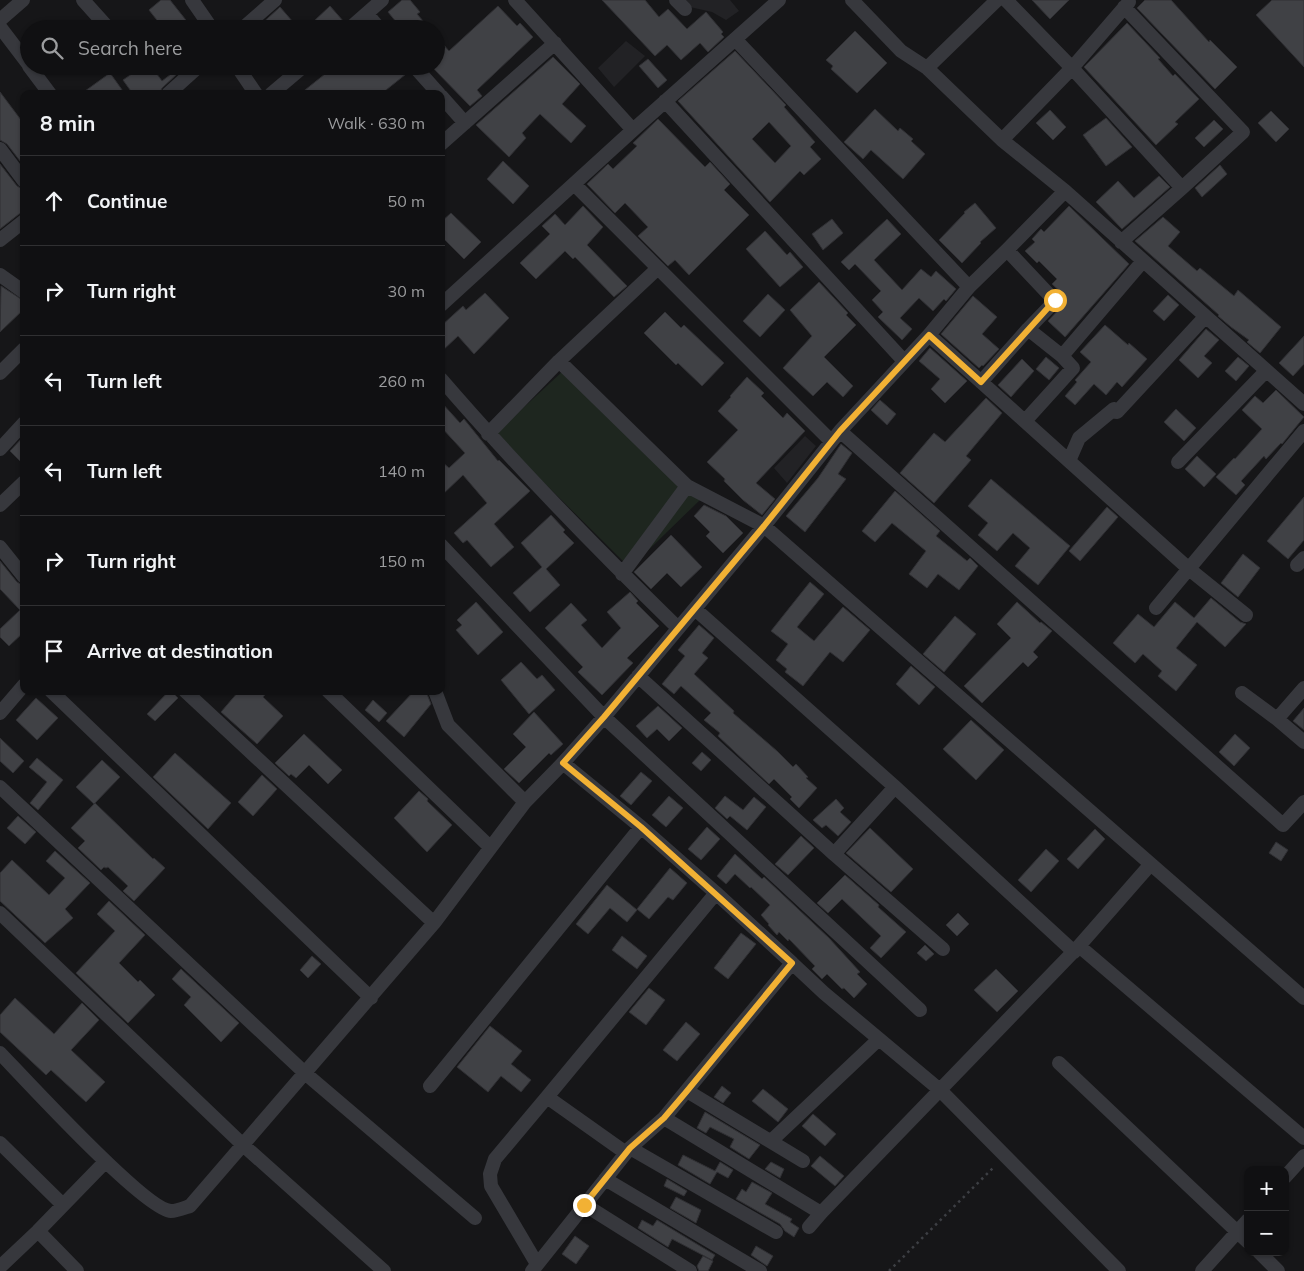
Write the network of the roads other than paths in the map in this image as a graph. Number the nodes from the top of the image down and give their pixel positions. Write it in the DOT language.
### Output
graph roads {
  1 [pos="22,0"];
  2 [pos="83,0"];
  3 [pos="192,0"];
  4 [pos="275,0"];
  5 [pos="382,0"];
  6 [pos="515,0"];
  7 [pos="779,0"];
  8 [pos="852,0"];
  9 [pos="997,0"];
  10 [pos="1006,0"];
  11 [pos="1127,3"];
  12 [pos="366,14"];
  13 [pos="0,20"];
  14 [pos="100,20"];
  15 [pos="206,20"];
  16 [pos="252,20"];
  17 [pos="359,20"];
  18 [pos="372,20"];
  19 [pos="0,26"];
  20 [pos="734,39"];
  21 [pos="555,43"];
  22 [pos="20,54"];
  23 [pos="927,68"];
  24 [pos="1072,68"];
  25 [pos="36,75"];
  26 [pos="189,75"];
  27 [pos="244,75"];
  28 [pos="293,75"];
  29 [pos="422,75"];
  30 [pos="47,90"];
  31 [pos="172,90"];
  32 [pos="253,90"];
  33 [pos="275,90"];
  34 [pos="436,90"];
  35 [pos="445,101"];
  36 [pos="665,101"];
  37 [pos="465,123"];
  38 [pos="633,130"];
  39 [pos="445,140"];
  40 [pos="1002,140"];
  41 [pos="1,151"];
  42 [pos="20,176"];
  43 [pos="574,184"];
  44 [pos="1182,188"];
  45 [pos="1065,191"];
  46 [pos="20,224"];
  47 [pos="0,240"];
  48 [pos="1121,242"];
  49 [pos="1007,250"];
  50 [pos="1143,261"];
  51 [pos="657,268"];
  52 [pos="0,276"];
  53 [pos="969,287"];
  54 [pos="20,289"];
  55 [pos="445,298"];
  56 [pos="1204,317"];
  57 [pos="1028,329"];
  58 [pos="929,335"];
  59 [pos="20,353"];
  60 [pos="1062,356"];
  61 [pos="559,361"];
  62 [pos="904,361"];
  63 [pos="1266,371"];
  64 [pos="0,373"];
  65 [pos="981,382"];
  66 [pos="445,384"];
  67 [pos="1304,404"];
  68 [pos="1025,421"];
  69 [pos="20,427"];
  70 [pos="1304,431"];
  71 [pos="488,434"];
  72 [pos="835,436"];
  73 [pos="0,449"];
  74 [pos="1069,461"];
  75 [pos="1178,462"];
  76 [pos="20,486"];
  77 [pos="687,486"];
  78 [pos="0,505"];
  79 [pos="764,526"];
  80 [pos="0,547"];
  81 [pos="445,549"];
  82 [pos="1189,568"];
  83 [pos="20,572"];
  84 [pos="622,574"];
  85 [pos="1156,608"];
  86 [pos="695,609"];
  87 [pos="1246,615"];
  88 [pos="678,628"];
  89 [pos="638,676"];
  90 [pos="1304,688"];
  91 [pos="20,689"];
  92 [pos="1242,693"];
  93 [pos="55,695"];
  94 [pos="189,695"];
  95 [pos="332,695"];
  96 [pos="437,695"];
  97 [pos="3,704"];
  98 [pos="604,717"];
  99 [pos="1277,719"];
  100 [pos="1304,742"];
  101 [pos="563,763"];
  102 [pos="0,787"];
  103 [pos="895,787"];
  104 [pos="525,802"];
  105 [pos="1304,802"];
  106 [pos="641,827"];
  107 [pos="490,847"];
  108 [pos="834,854"];
  109 [pos="1150,864"];
  110 [pos="716,893"];
  111 [pos="0,913"];
  112 [pos="434,923"];
  113 [pos="943,949"];
  114 [pos="1077,949"];
  115 [pos="792,963"];
  116 [pos="371,998"];
  117 [pos="1304,998"];
  118 [pos="920,1010"];
  119 [pos="878,1039"];
  120 [pos="0,1053"];
  121 [pos="1059,1063"];
  122 [pos="306,1074"];
  123 [pos="430,1086"];
  124 [pos="940,1090"];
  125 [pos="687,1091"];
  126 [pos="547,1098"];
  127 [pos="664,1118"];
  128 [pos="1304,1138"];
  129 [pos="771,1141"];
  130 [pos="0,1143"];
  131 [pos="242,1144"];
  132 [pos="628,1151"];
  133 [pos="1304,1156"];
  134 [pos="803,1160"];
  135 [pos="106,1162"];
  136 [pos="1289,1173"];
  137 [pos="605,1179"];
  138 [pos="63,1205"];
  139 [pos="584,1205"];
  140 [pos="821,1213"];
  141 [pos="475,1218"];
  142 [pos="1244,1224"];
  143 [pos="810,1228"];
  144 [pos="38,1231"];
  145 [pos="776,1232"];
  146 [pos="1237,1232"];
  147 [pos="1244,1238"];
  148 [pos="1263,1256"];
  149 [pos="0,1267"];
  150 [pos="534,1268"];
  151 [pos="760,1270"];
  152 [pos="77,1271"];
  153 [pos="384,1271"];
  154 [pos="690,1271"];
  155 [pos="1119,1271"];
  156 [pos="1202,1271"];
  157 [pos="1278,1271"];
  1 -- 13 [label="street"];
  2 -- 14 [label="street"];
  3 -- 15 [label="street"];
  4 -- 16 [label="street"];
  5 -- 12 [label="street"];
  6 -- 21 [label="street"];
  7 -- 20 [label="street"];
  8 -- 23 [label="street"];
  9 -- 23 [label="street"];
  10 -- 24 [label="street"];
  11 -- 24 [label="street"];
  11 -- 44 [label="street"];
  12 -- 17 [label="street"];
  12 -- 18 [label="street"];
  19 -- 22 [label="street"];
  20 -- 36 [label="street"];
  20 -- 53 [label="street"];
  21 -- 37 [label="street"];
  21 -- 38 [label="street"];
  23 -- 40 [label="street"];
  24 -- 40 [label="street"];
  24 -- 44 [label="street"];
  25 -- 30 [label="street"];
  26 -- 31 [label="street"];
  27 -- 32 [label="street"];
  28 -- 33 [label="street"];
  29 -- 34 [label="street"];
  35 -- 37 [label="street"];
  36 -- 38 [label="street"];
  36 -- 62 [label="street"];
  37 -- 39 [label="street"];
  38 -- 43 [label="street"];
  40 -- 45 [label="street"];
  41 -- 42 [label="street"];
  43 -- 51 [label="street"];
  43 -- 55 [label="street"];
  44 -- 48 [label="street"];
  45 -- 48 [label="street"];
  45 -- 49 [label="street"];
  46 -- 47 [label="street"];
  48 -- 50 [label="street"];
  49 -- 53 [label="street"];
  49 -- 57 [label="street"];
  50 -- 56 [label="street"];
  50 -- 60 [label="street"];
  51 -- 61 [label="street"];
  51 -- 72 [label="street"];
  52 -- 54 [label="street"];
  53 -- 58 [label="street"];
  56 -- 63 [label="street"];
  56 -- 74 [label="street"];
  57 -- 60 [label="street"];
  57 -- 65 [label="street"];
  58 -- 62 [label="street"];
  58 -- 65 [label="street"];
  59 -- 64 [label="street"];
  60 -- 68 [label="street"];
  61 -- 71 [label="street"];
  61 -- 77 [label="street"];
  62 -- 72 [label="street"];
  63 -- 67 [label="street"];
  63 -- 75 [label="street"];
  65 -- 68 [label="street"];
  66 -- 71 [label="street"];
  68 -- 74 [label="street"];
  69 -- 73 [label="street"];
  70 -- 82 [label="street"];
  71 -- 84 [label="street"];
  72 -- 79 [label="street"];
  72 -- 105 [label="street"];
  74 -- 82 [label="street"];
  76 -- 78 [label="street"];
  77 -- 79 [label="street"];
  77 -- 84 [label="street"];
  79 -- 86 [label="street"];
  79 -- 109 [label="street"];
  80 -- 83 [label="street"];
  81 -- 98 [label="street"];
  82 -- 85 [label="street"];
  82 -- 87 [label="street"];
  84 -- 88 [label="street"];
  86 -- 88 [label="street"];
  86 -- 103 [label="street"];
  88 -- 89 [label="street"];
  89 -- 98 [label="street"];
  89 -- 108 [label="street"];
  90 -- 99 [label="street"];
  91 -- 97 [label="street"];
  92 -- 99 [label="street"];
  93 -- 116 [label="street"];
  94 -- 112 [label="street"];
  95 -- 107 [label="street"];
  96 -- 104 [label="street"];
  98 -- 101 [label="street"];
  98 -- 118 [label="street"];
  99 -- 100 [label="street"];
  101 -- 104 [label="street"];
  101 -- 106 [label="street"];
  102 -- 122 [label="street"];
  103 -- 108 [label="street"];
  103 -- 114 [label="street"];
  104 -- 107 [label="street"];
  106 -- 110 [label="street"];
  106 -- 123 [label="street"];
  107 -- 112 [label="street"];
  108 -- 113 [label="street"];
  109 -- 114 [label="street"];
  109 -- 117 [label="street"];
  110 -- 115 [label="street"];
  110 -- 126 [label="street"];
  111 -- 131 [label="street"];
  112 -- 116 [label="street"];
  114 -- 124 [label="street"];
  114 -- 128 [label="street"];
  115 -- 119 [label="street"];
  115 -- 125 [label="street"];
  116 -- 122 [label="street"];
  119 -- 124 [label="street"];
  119 -- 129 [label="street"];
  120 -- 135 [label="street"];
  121 -- 146 [label="street"];
  122 -- 131 [label="street"];
  122 -- 141 [label="street"];
  124 -- 140 [label="street"];
  124 -- 155 [label="street"];
  125 -- 127 [label="street"];
  125 -- 129 [label="street"];
  126 -- 132 [label="street"];
  126 -- 150 [label="street"];
  127 -- 132 [label="street"];
  127 -- 140 [label="street"];
  129 -- 134 [label="street"];
  130 -- 138 [label="street"];
  131 -- 135 [label="street"];
  131 -- 153 [label="street"];
  132 -- 137 [label="street"];
  132 -- 145 [label="street"];
  133 -- 136 [label="street"];
  135 -- 138 [label="street"];
  137 -- 139 [label="street"];
  137 -- 151 [label="street"];
  138 -- 144 [label="street"];
  139 -- 150 [label="street"];
  139 -- 154 [label="street"];
  140 -- 143 [label="street"];
  142 -- 146 [label="street"];
  144 -- 149 [label="street"];
  144 -- 152 [label="street"];
  146 -- 147 [label="street"];
  146 -- 156 [label="street"];
  148 -- 157 [label="street"];
}
